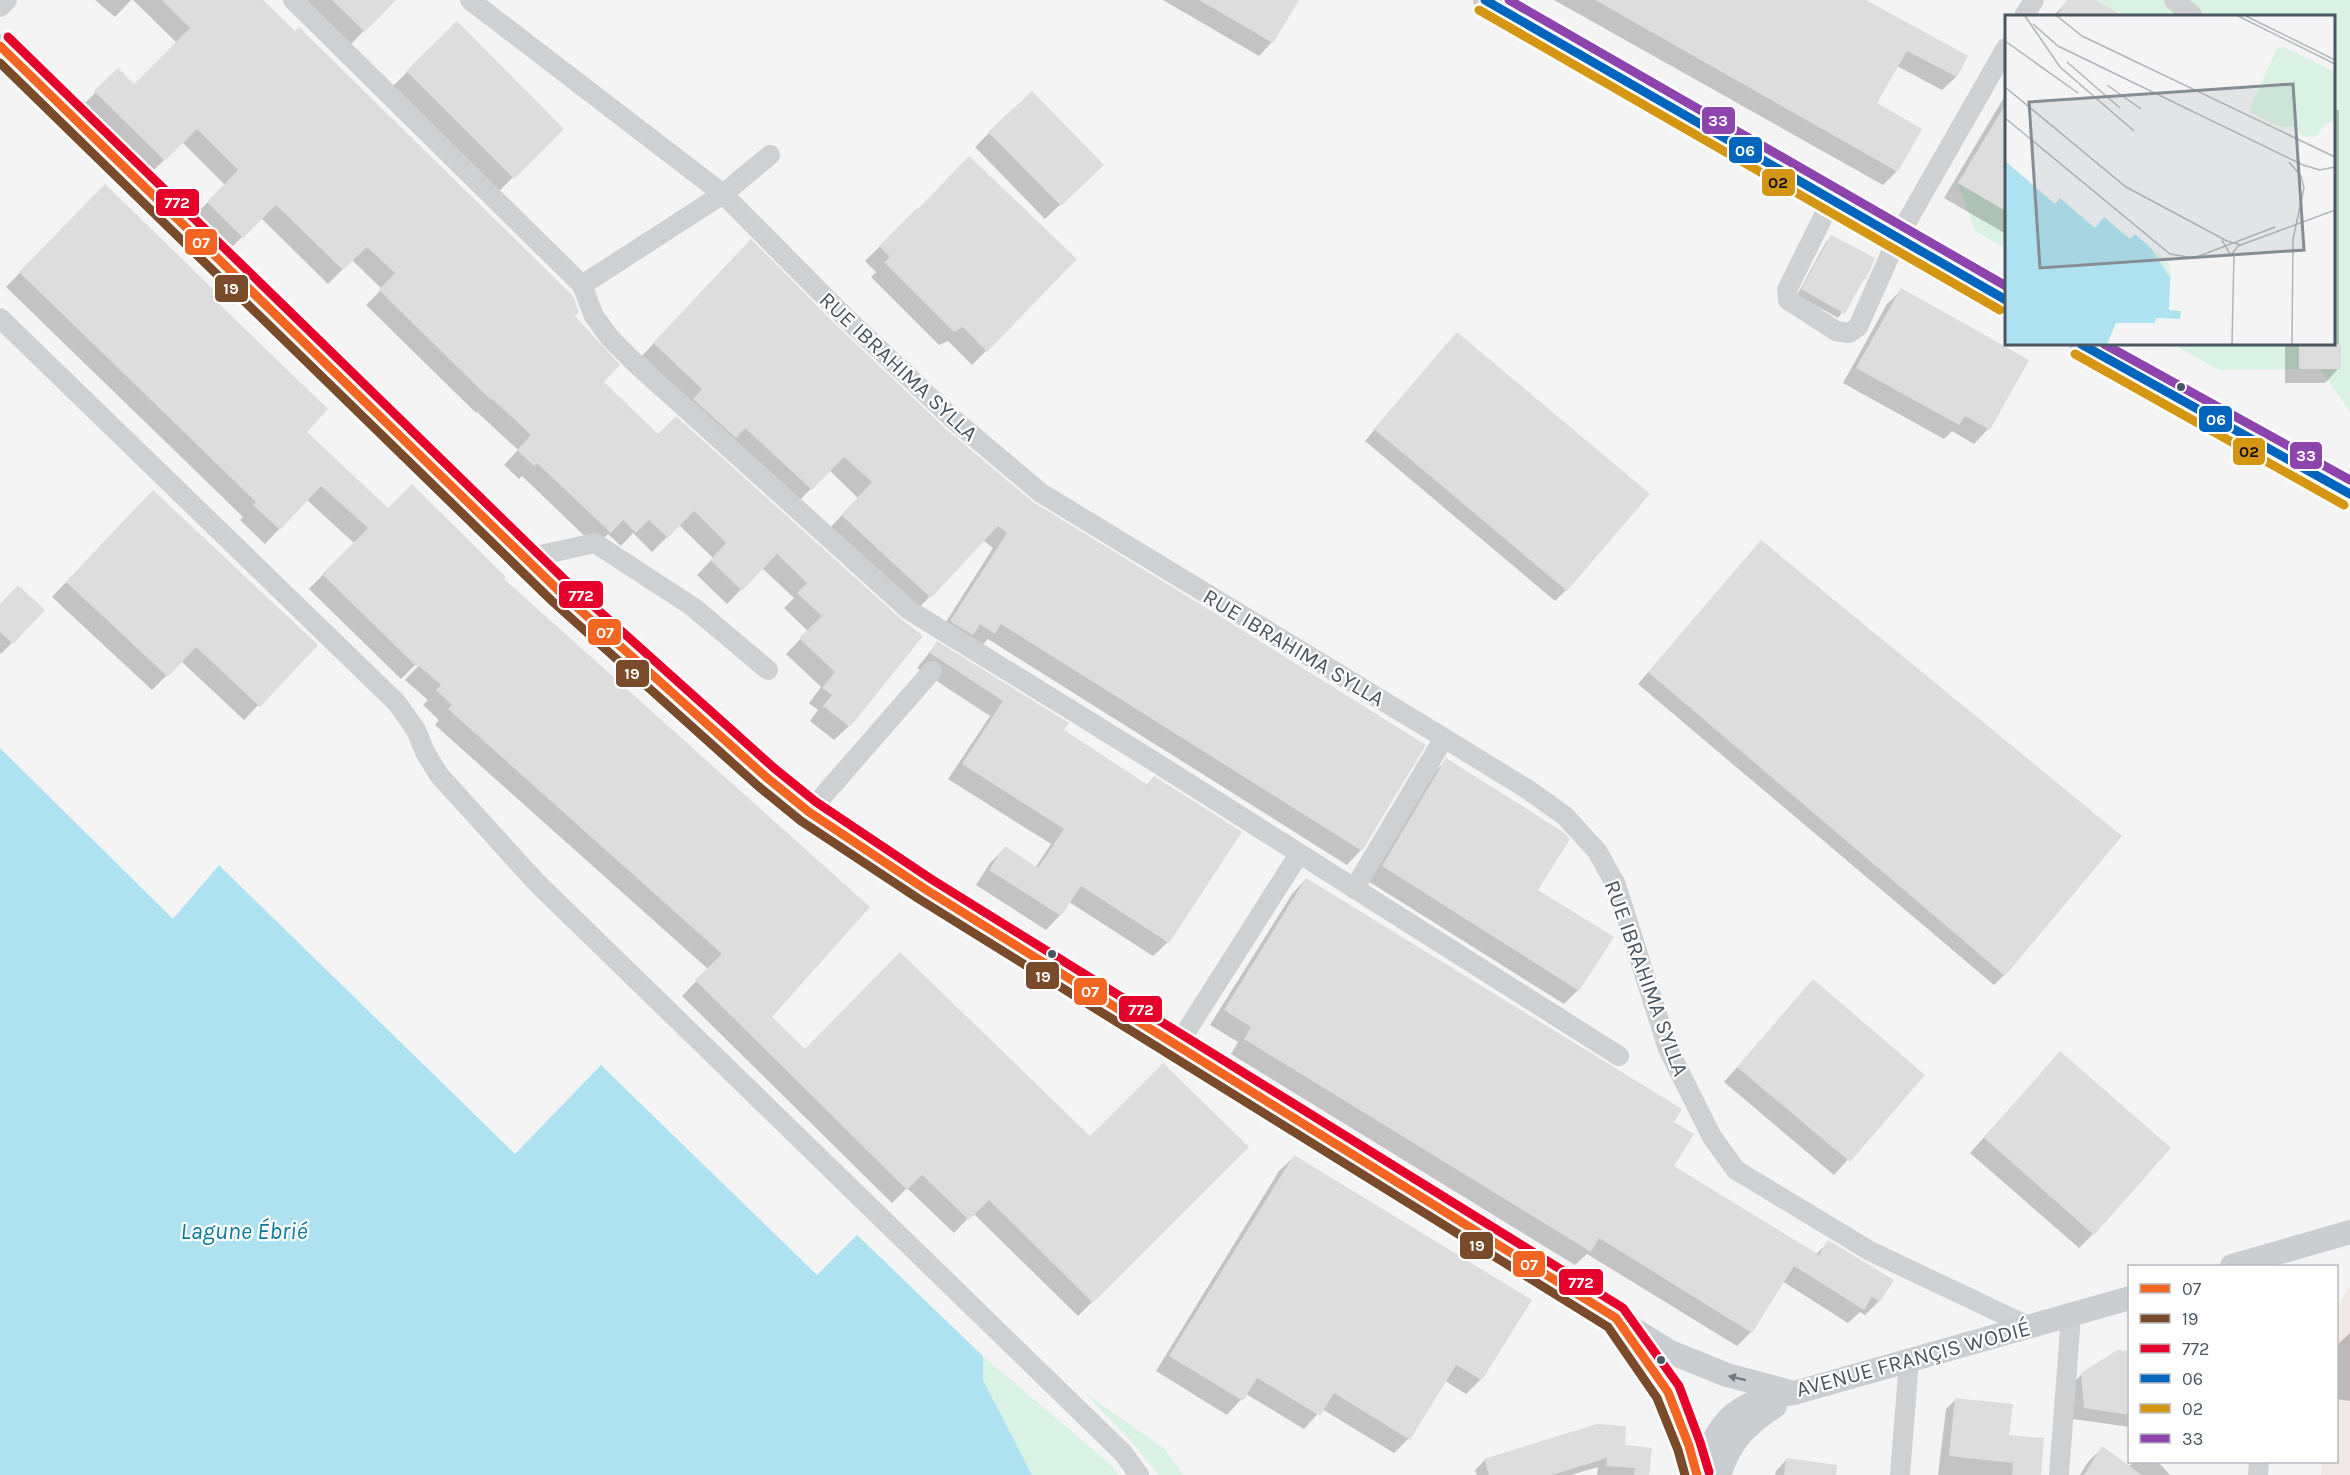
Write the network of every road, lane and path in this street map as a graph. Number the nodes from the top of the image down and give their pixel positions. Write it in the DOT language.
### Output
graph roads {
  1 [pos="7,0"];
  2 [pos="293,0"];
  3 [pos="470,0"];
  4 [pos="1485,0"];
  5 [pos="2034,0"];
  6 [pos="2174,0"];
  7 [pos="0,7"];
  8 [pos="2025,15"];
  9 [pos="2192,15"];
  10 [pos="0,46"];
  11 [pos="2005,51"];
  12 [pos="770,154"];
  13 [pos="723,194"];
  14 [pos="1832,199"];
  15 [pos="1898,237"];
  16 [pos="582,285"];
  17 [pos="2005,299"];
  18 [pos="3,326"];
  19 [pos="2083,345"];
  20 [pos="2350,494"];
  21 [pos="527,558"];
  22 [pos="768,670"];
  23 [pos="932,670"];
  24 [pos="1444,738"];
  25 [pos="810,812"];
  26 [pos="1299,854"];
  27 [pos="1354,889"];
  28 [pos="1177,1046"];
  29 [pos="1619,1056"];
  30 [pos="2350,1232"];
  31 [pos="2274,1260"];
  32 [pos="2239,1265"];
  33 [pos="2128,1299"];
  34 [pos="2071,1316"];
  35 [pos="1616,1318"];
  36 [pos="2030,1327"];
  37 [pos="1909,1361"];
  38 [pos="1794,1393"];
  39 [pos="1139,1475"];
  40 [pos="1697,1475"];
  41 [pos="1719,1475"];
  42 [pos="1900,1475"];
  43 [pos="2060,1475"];
  1 -- 7 [label="street"];
  2 -- 16 [label="street"];
  3 -- 13 [label="street, RUE IBRAHIMA SYLLA"];
  4 -- 14 [label="main road"];
  5 -- 8 [label="street"];
  6 -- 9 [label="street"];
  10 -- 21 [label="main road, AVENUE FRANÇIS WODIÉ"];
  11 -- 15 [label="street"];
  12 -- 13 [label="street"];
  13 -- 16 [label="street"];
  13 -- 24 [label="street, RUE IBRAHIMA SYLLA"];
  14 -- 15 [label="main road"];
  14 -- 15 [label="street"];
  15 -- 17 [label="main road"];
  16 -- 26 [label="street"];
  18 -- 39 [label="street"];
  19 -- 20 [label="main road"];
  21 -- 22 [label="street"];
  21 -- 25 [label="main road, AVENUE FRANÇIS WODIÉ"];
  23 -- 25 [label="street"];
  24 -- 27 [label="street"];
  24 -- 36 [label="street, RUE IBRAHIMA SYLLA"];
  25 -- 28 [label="main road, AVENUE FRANÇIS WODIÉ"];
  26 -- 27 [label="street"];
  26 -- 28 [label="street"];
  27 -- 29 [label="street"];
  28 -- 35 [label="main road, AVENUE FRANÇIS WODIÉ"];
  30 -- 31 [label="main road"];
  31 -- 32 [label="main road"];
  33 -- 34 [label="main road, AVENUE FRANÇIS WODIÉ"];
  34 -- 36 [label="main road, AVENUE FRANÇIS WODIÉ"];
  34 -- 43 [label="street"];
  38 -- 35 [label="main road, AVENUE FRANÇIS WODIÉ, one-way"];
  35 -- 40 [label="main road"];
  36 -- 37 [label="main road, AVENUE FRANÇIS WODIÉ"];
  37 -- 38 [label="main road, AVENUE FRANÇIS WODIÉ"];
  37 -- 42 [label="street"];
  38 -- 40 [label="main road"];
  38 -- 41 [label="main road"];
}
